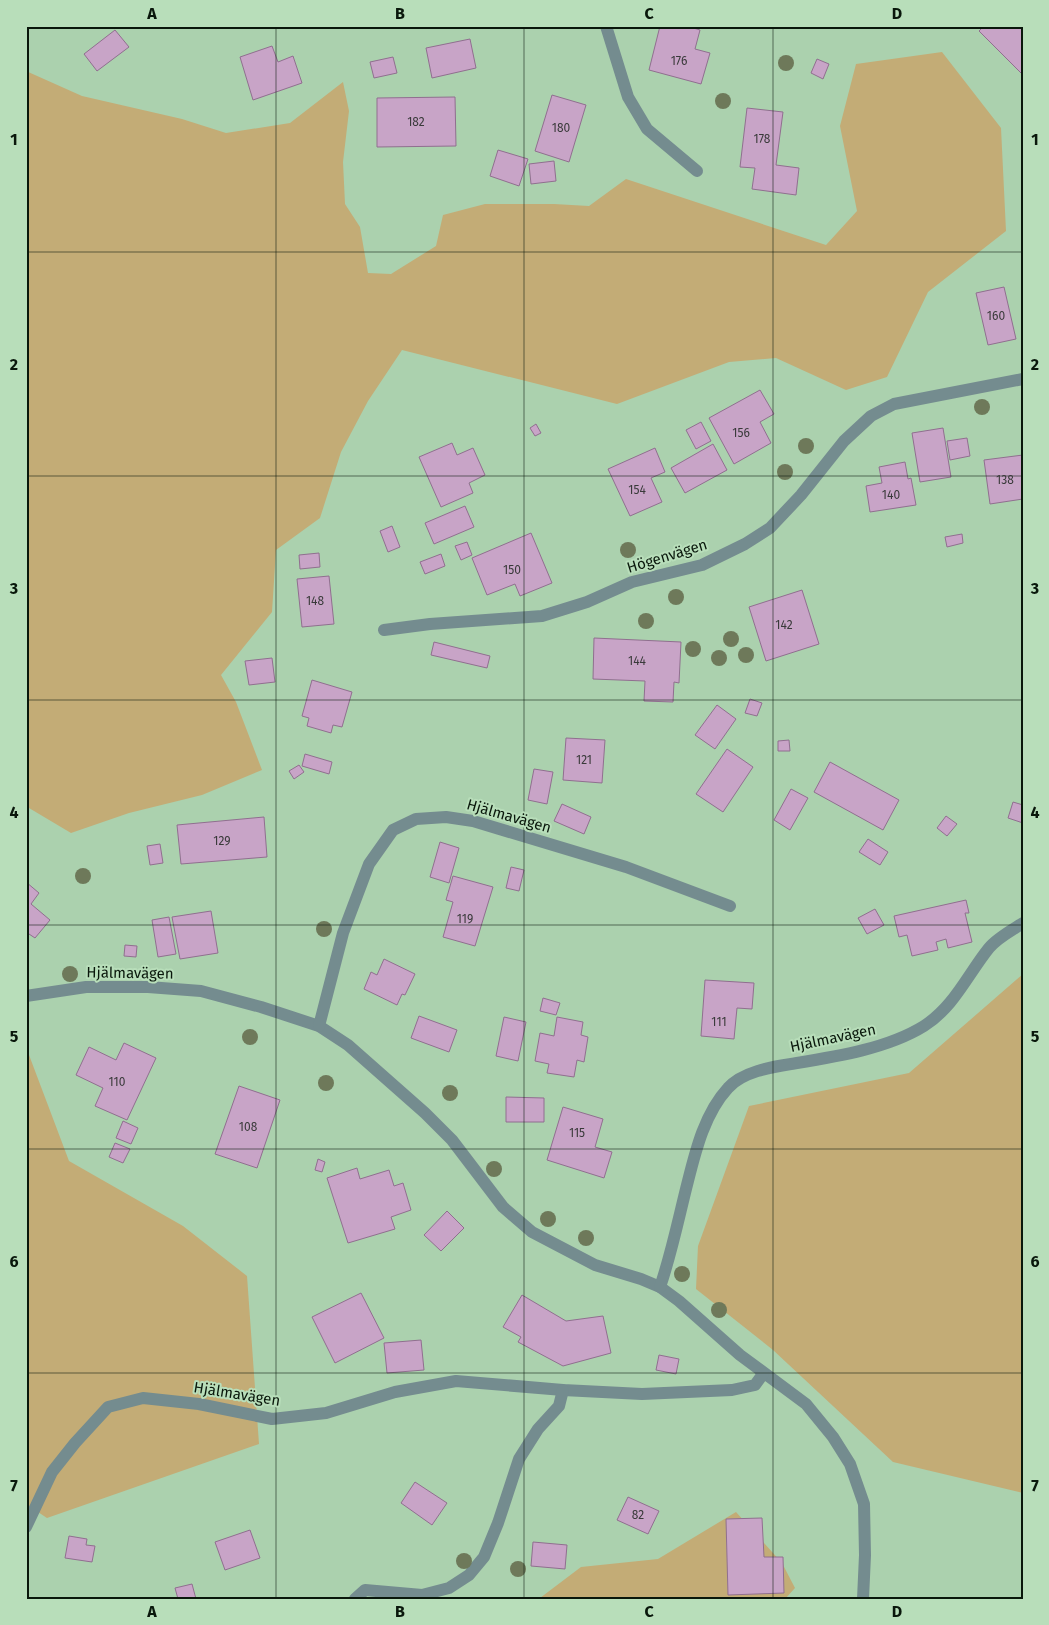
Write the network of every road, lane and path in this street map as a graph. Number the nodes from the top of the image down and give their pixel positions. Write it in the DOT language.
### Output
graph roads {
  1 [pos="606,26"];
  2 [pos="698,171"];
  3 [pos="1023,379"];
  4 [pos="384,630"];
  5 [pos="730,906"];
  6 [pos="1023,923"];
  7 [pos="26,996"];
  8 [pos="319,1026"];
  9 [pos="660,1287"];
  10 [pos="763,1374"];
  11 [pos="563,1390"];
  12 [pos="26,1527"];
  13 [pos="355,1599"];
  14 [pos="863,1599"];
  1 -- 2 [label="street"];
  3 -- 4 [label="street, Högenvägen"];
  5 -- 8 [label="street, Hjälmavägen"];
  6 -- 9 [label="street, Hjälmavägen"];
  7 -- 8 [label="street, Hjälmavägen"];
  8 -- 9 [label="street, Hjälmavägen"];
  9 -- 10 [label="street, Hjälmavägen"];
  10 -- 11 [label="street, Hjälmavägen"];
  10 -- 14 [label="street, Hjälmavägen"];
  11 -- 12 [label="street, Hjälmavägen"];
  11 -- 13 [label="street"];
}
